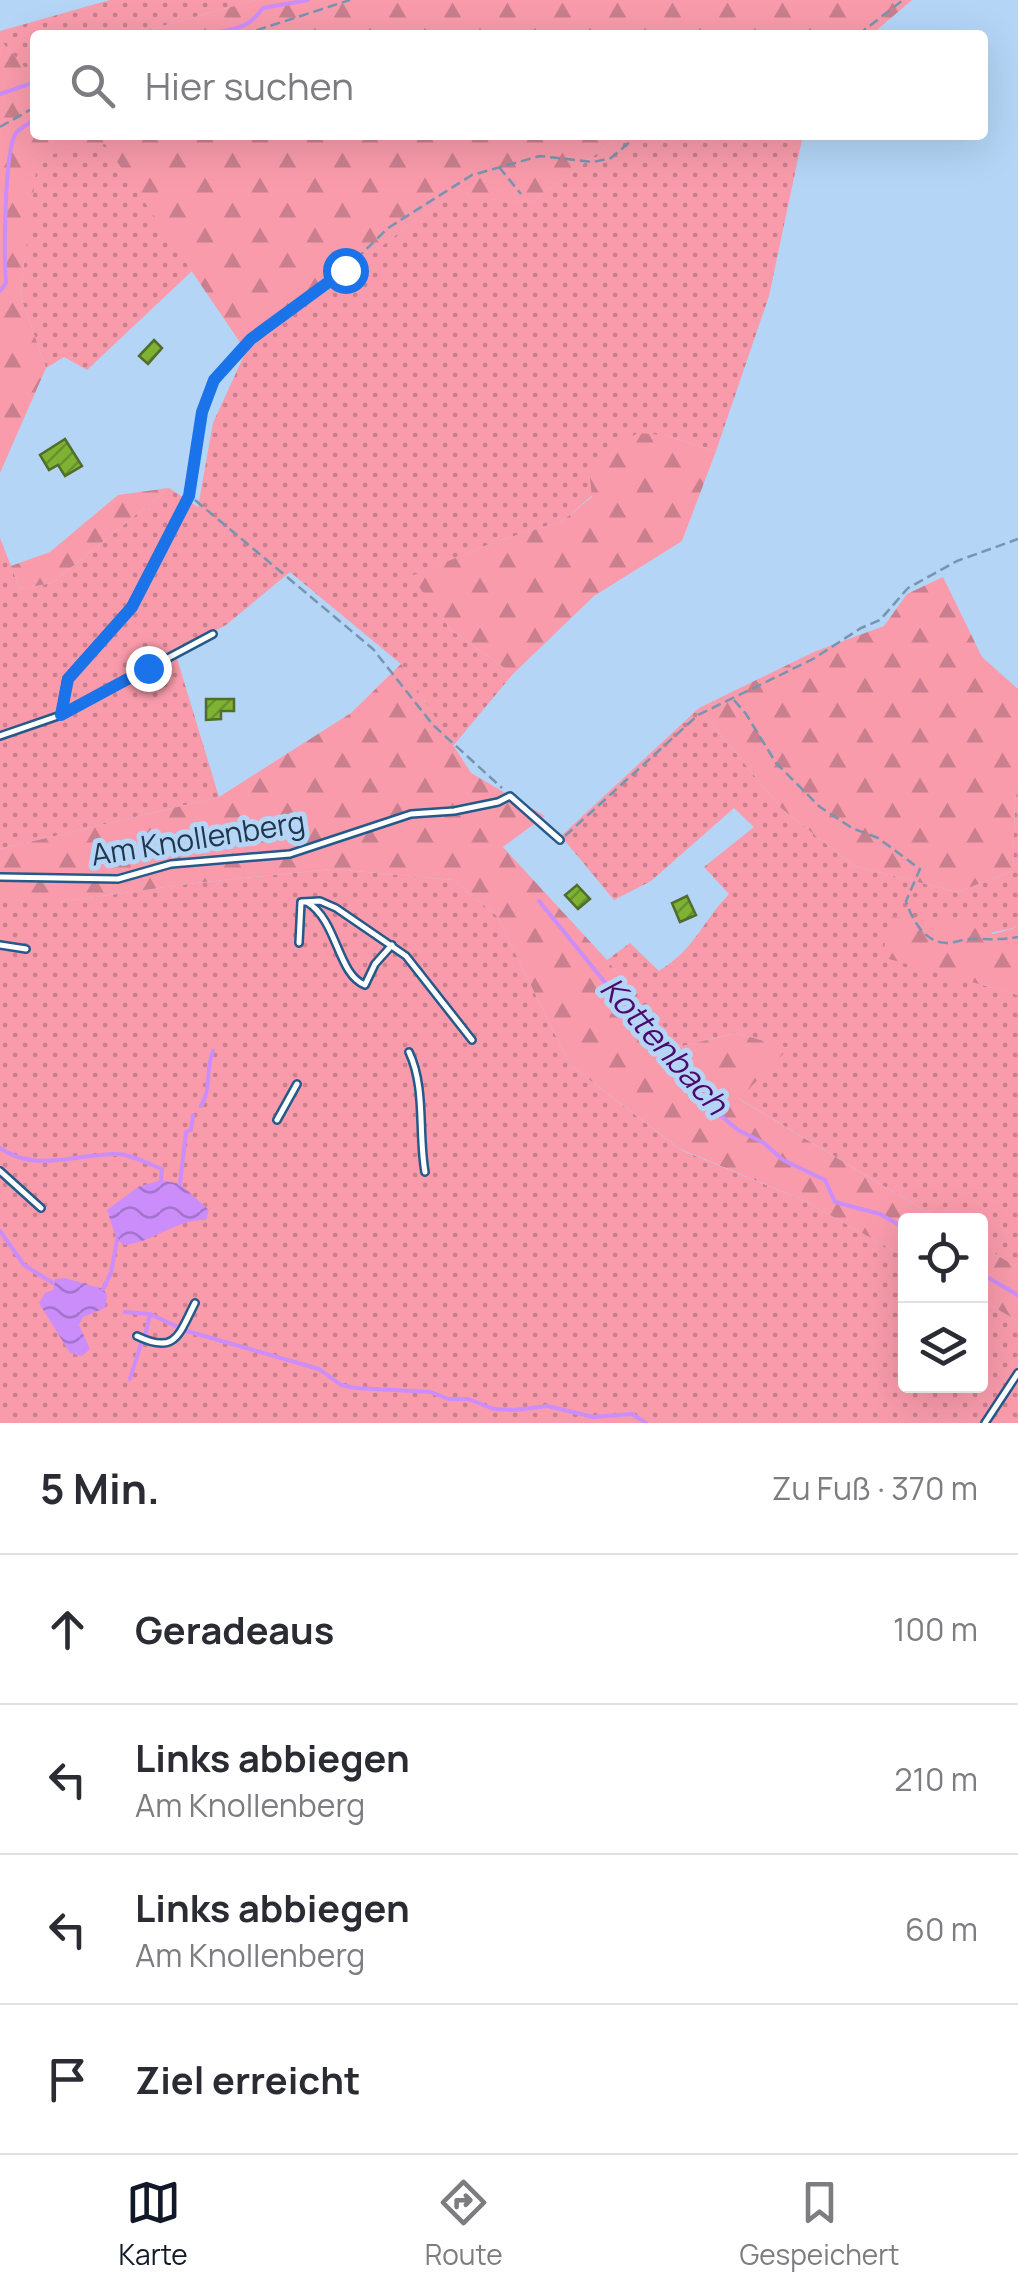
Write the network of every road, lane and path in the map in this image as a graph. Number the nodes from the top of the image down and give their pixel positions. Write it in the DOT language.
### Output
graph roads {
  1 [pos="350,0"];
  2 [pos="903,0"];
  3 [pos="257,30"];
  4 [pos="864,30"];
  5 [pos="30,111"];
  6 [pos="0,128"];
  7 [pos="632,140"];
  8 [pos="498,166"];
  9 [pos="521,194"];
  10 [pos="214,380"];
  11 [pos="189,496"];
  12 [pos="1018,539"];
  13 [pos="212,634"];
  14 [pos="733,699"];
  15 [pos="61,715"];
  16 [pos="0,736"];
  17 [pos="510,796"];
  18 [pos="560,840"];
  19 [pos="0,877"];
  20 [pos="305,900"];
  21 [pos="1018,937"];
  22 [pos="299,943"];
  23 [pos="0,945"];
  24 [pos="392,945"];
  25 [pos="26,949"];
  26 [pos="472,1040"];
  27 [pos="410,1052"];
  28 [pos="298,1084"];
  29 [pos="278,1120"];
  30 [pos="0,1170"];
  31 [pos="426,1172"];
  32 [pos="41,1208"];
  33 [pos="194,1304"];
  34 [pos="137,1336"];
  35 [pos="1018,1373"];
  36 [pos="985,1423"];
  1 -- 3 [label="path"];
  2 -- 4 [label="path"];
  5 -- 6 [label="path"];
  7 -- 8 [label="path"];
  8 -- 9 [label="path"];
  8 -- 10 [label="path"];
  10 -- 11 [label="lane"];
  11 -- 15 [label="lane"];
  11 -- 17 [label="path"];
  12 -- 14 [label="path"];
  13 -- 15 [label="lane"];
  14 -- 18 [label="path"];
  14 -- 21 [label="path"];
  15 -- 16 [label="lane"];
  17 -- 18 [label="lane"];
  17 -- 19 [label="lane, Am Knollenberg"];
  20 -- 22 [label="lane"];
  20 -- 24 [label="lane"];
  20 -- 24 [label="lane"];
  23 -- 25 [label="lane"];
  24 -- 26 [label="lane"];
  27 -- 31 [label="lane"];
  28 -- 29 [label="lane"];
  30 -- 32 [label="lane"];
  33 -- 34 [label="lane"];
  35 -- 36 [label="lane"];
}
